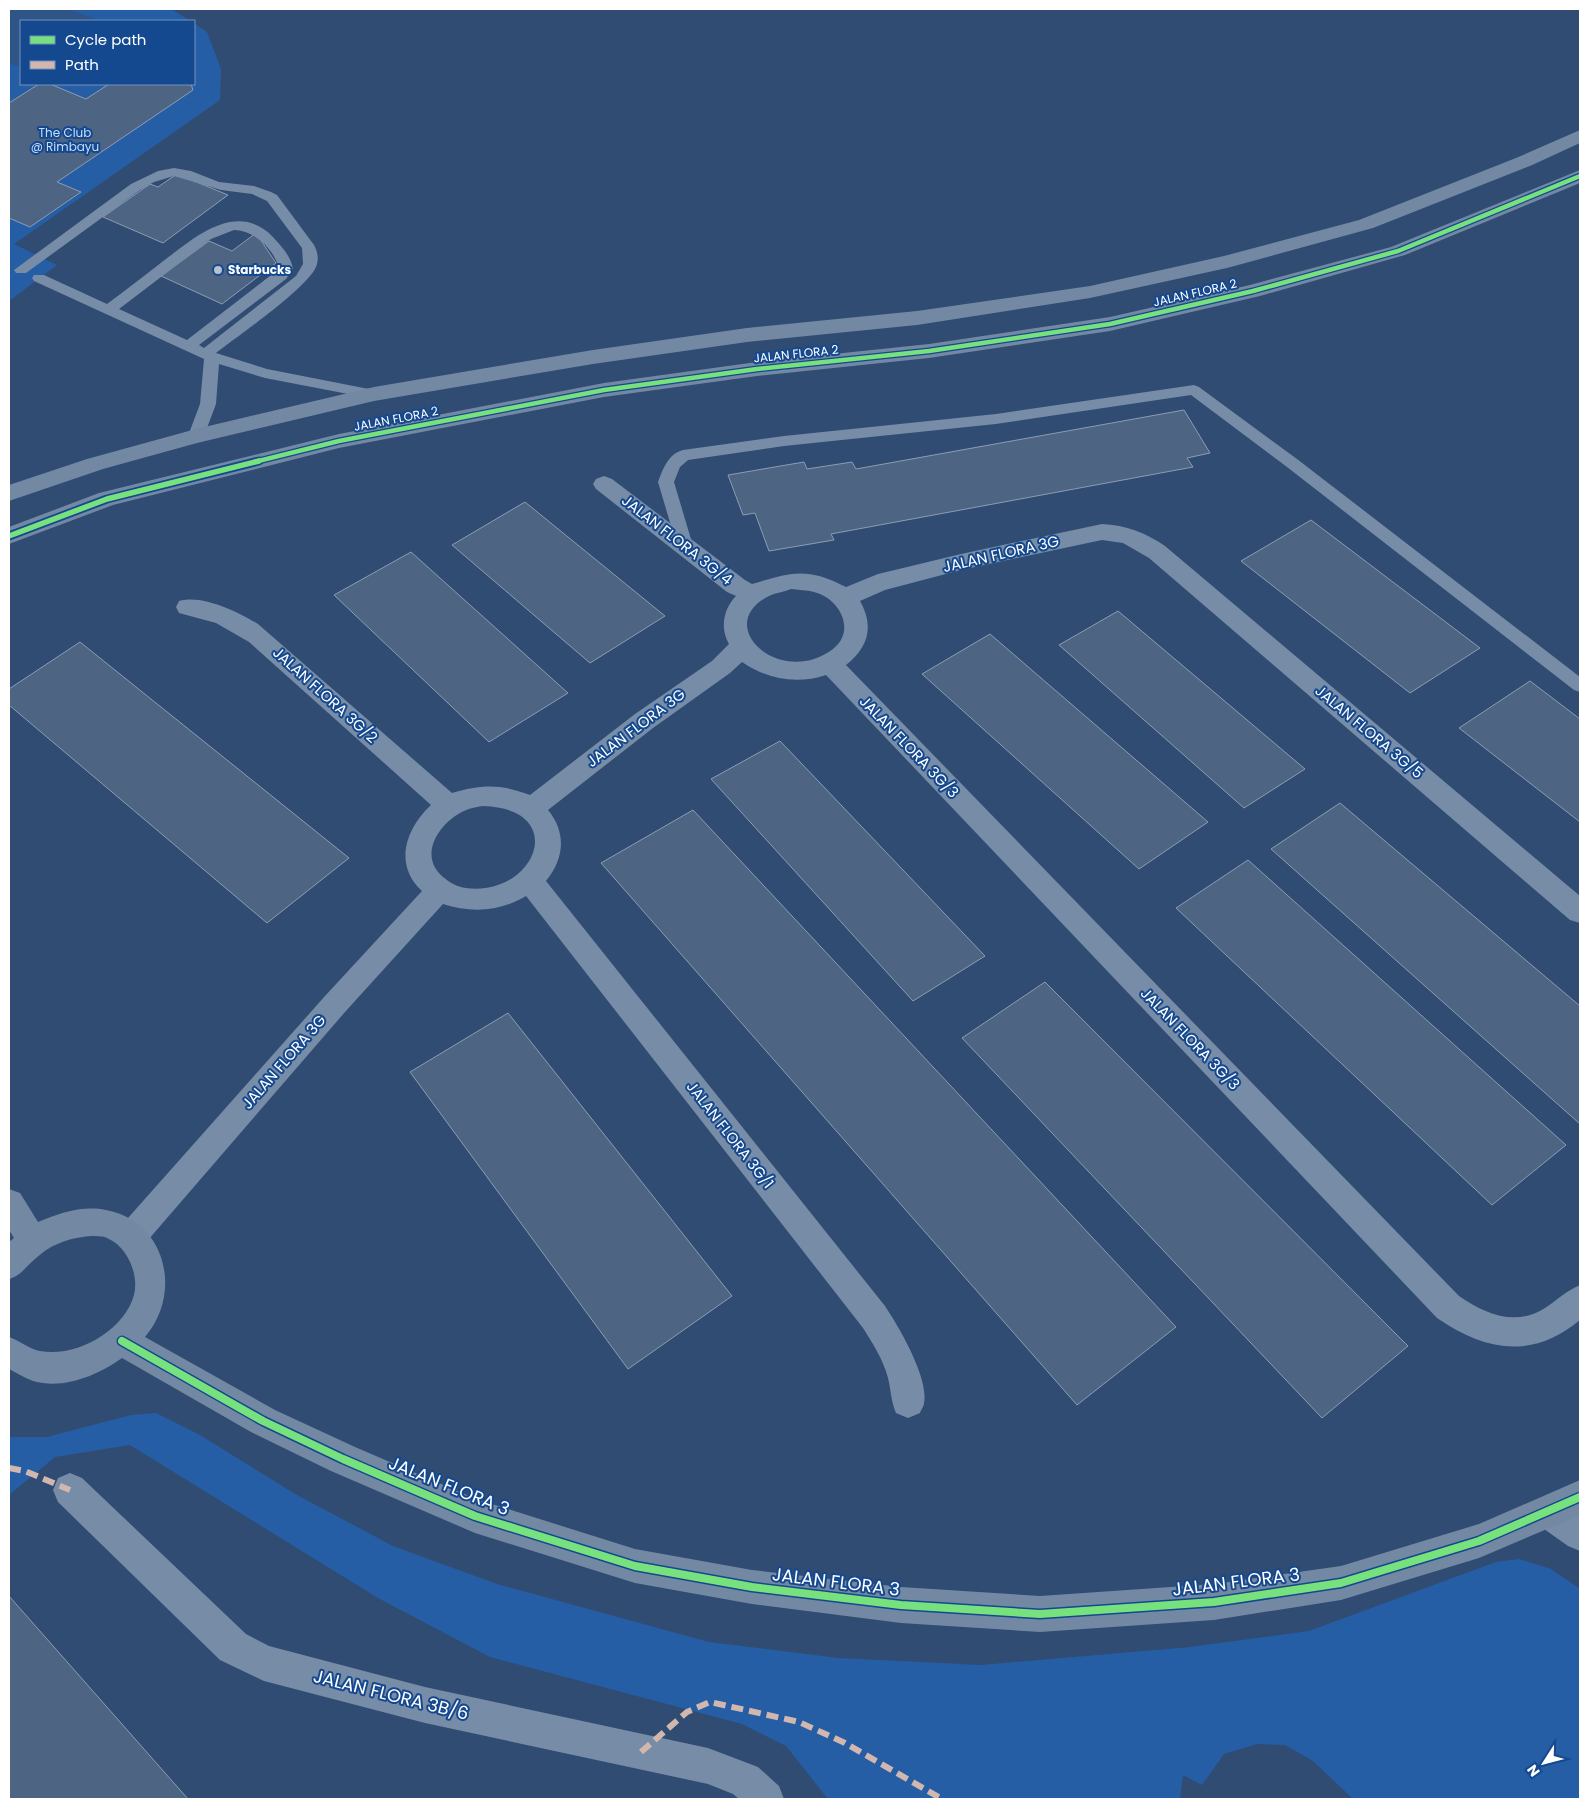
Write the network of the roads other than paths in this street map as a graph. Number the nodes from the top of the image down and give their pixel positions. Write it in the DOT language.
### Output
graph roads {
  1 [pos="1580,136"];
  2 [pos="1580,176"];
  3 [pos="20,270"];
  4 [pos="39,278"];
  5 [pos="108,310"];
  6 [pos="189,346"];
  7 [pos="208,355"];
  8 [pos="374,394"];
  9 [pos="196,436"];
  10 [pos="604,484"];
  11 [pos="9,494"];
  12 [pos="9,536"];
  13 [pos="684,546"];
  14 [pos="1157,552"];
  15 [pos="752,594"];
  16 [pos="844,598"];
  17 [pos="188,607"];
  18 [pos="741,647"];
  19 [pos="830,664"];
  20 [pos="1580,686"];
  21 [pos="449,806"];
  22 [pos="531,808"];
  23 [pos="530,881"];
  24 [pos="440,889"];
  25 [pos="1580,912"];
  26 [pos="9,1203"];
  27 [pos="131,1237"];
  28 [pos="33,1241"];
  29 [pos="9,1264"];
  30 [pos="1580,1300"];
  31 [pos="122,1340"];
  32 [pos="9,1352"];
  33 [pos="908,1402"];
  34 [pos="70,1490"];
  35 [pos="1580,1497"];
  36 [pos="1549,1512"];
  37 [pos="1580,1534"];
  38 [pos="766,1799"];
  1 -- 8 [label="street, JALAN FLORA 2"];
  2 -- 12 [label="street, JALAN FLORA 2"];
  3 -- 7 [label="lane"];
  4 -- 5 [label="lane"];
  5 -- 6 [label="lane"];
  5 -- 6 [label="lane"];
  6 -- 7 [label="lane"];
  7 -- 8 [label="lane"];
  7 -- 9 [label="lane"];
  8 -- 9 [label="street, JALAN FLORA 2"];
  9 -- 11 [label="street, JALAN FLORA 2"];
  10 -- 13 [label="street, JALAN FLORA 3G/4"];
  13 -- 15 [label="street, JALAN FLORA 3G/4"];
  13 -- 20 [label="lane"];
  14 -- 16 [label="street, JALAN FLORA 3G"];
  14 -- 25 [label="street, JALAN FLORA 3G/5"];
  15 -- 16 [label="street"];
  15 -- 18 [label="street"];
  16 -- 19 [label="street"];
  17 -- 21 [label="street, JALAN FLORA 3G/2"];
  18 -- 19 [label="street"];
  18 -- 22 [label="street, JALAN FLORA 3G"];
  19 -- 30 [label="street, JALAN FLORA 3G/3"];
  21 -- 22 [label="street"];
  21 -- 24 [label="street"];
  22 -- 23 [label="street"];
  23 -- 24 [label="street"];
  23 -- 33 [label="street, JALAN FLORA 3G/1"];
  24 -- 27 [label="street, JALAN FLORA 3G"];
  26 -- 28 [label="street"];
  27 -- 28 [label="street"];
  27 -- 31 [label="street"];
  28 -- 29 [label="street"];
  31 -- 32 [label="street"];
  31 -- 36 [label="street, JALAN FLORA 3"];
  34 -- 38 [label="street, JALAN FLORA 3B/6"];
  35 -- 36 [label="street, JALAN FLORA 3"];
  36 -- 37 [label="street"];
}
